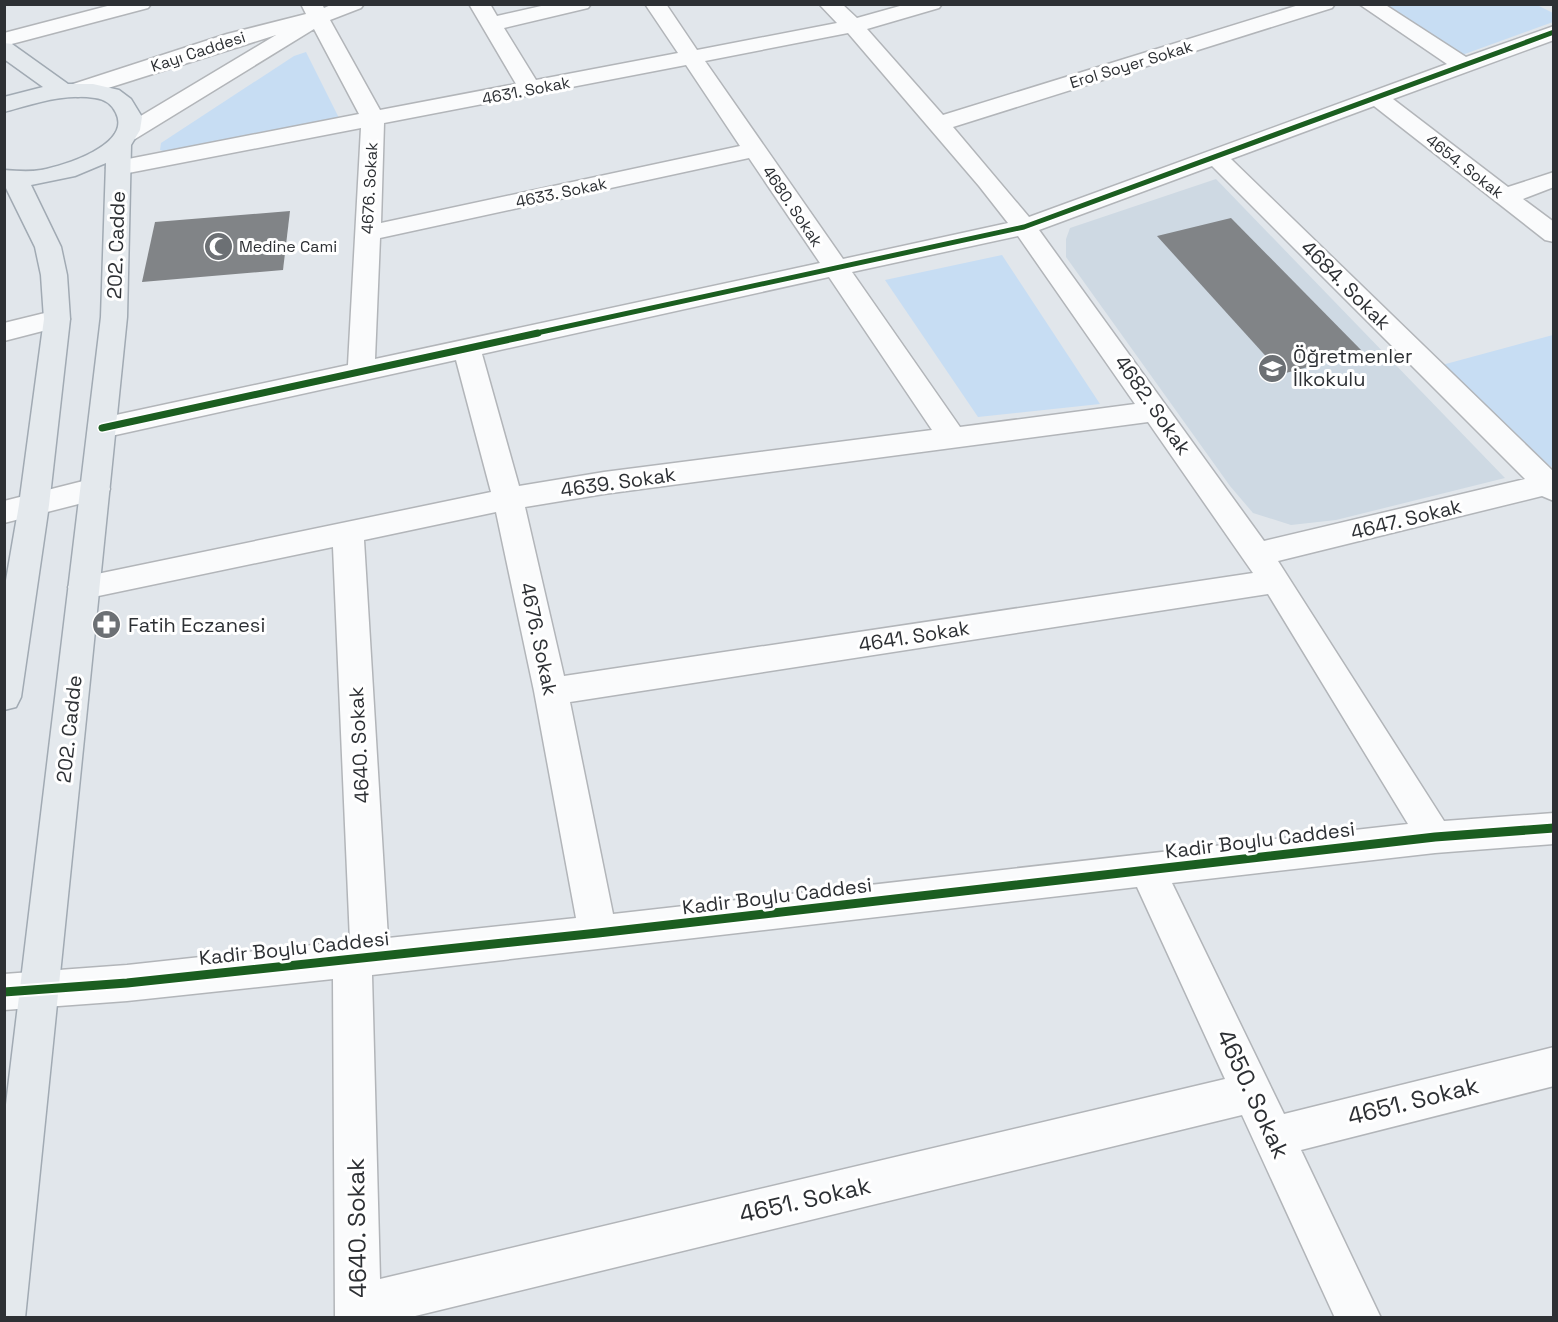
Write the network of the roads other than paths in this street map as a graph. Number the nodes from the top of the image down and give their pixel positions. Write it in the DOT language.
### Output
graph roads {
  1 [pos="141,4"];
  2 [pos="354,4"];
  3 [pos="479,4"];
  4 [pos="581,4"];
  5 [pos="655,4"];
  6 [pos="830,4"];
  7 [pos="932,4"];
  8 [pos="1325,4"];
  9 [pos="1369,4"];
  10 [pos="315,11"];
  11 [pos="491,24"];
  12 [pos="853,27"];
  13 [pos="1554,32"];
  14 [pos="4,40"];
  15 [pos="4,49"];
  16 [pos="691,58"];
  17 [pos="1464,65"];
  18 [pos="530,89"];
  19 [pos="70,90"];
  20 [pos="1376,97"];
  21 [pos="4,105"];
  22 [pos="373,119"];
  23 [pos="938,124"];
  24 [pos="121,148"];
  25 [pos="755,150"];
  26 [pos="1216,157"];
  27 [pos="10,178"];
  28 [pos="1554,179"];
  29 [pos="1504,197"];
  30 [pos="1024,227"];
  31 [pos="367,233"];
  32 [pos="1554,235"];
  33 [pos="836,268"];
  34 [pos="57,319"];
  35 [pos="4,332"];
  36 [pos="467,349"];
  37 [pos="361,372"];
  38 [pos="1157,411"];
  39 [pos="102,428"];
  40 [pos="952,437"];
  41 [pos="1552,486"];
  42 [pos="95,489"];
  43 [pos="508,499"];
  44 [pos="34,505"];
  45 [pos="4,512"];
  46 [pos="348,532"];
  47 [pos="1257,554"];
  48 [pos="1276,581"];
  49 [pos="84,587"];
  50 [pos="551,691"];
  51 [pos="4,697"];
  52 [pos="1554,828"];
  53 [pos="1435,837"];
  54 [pos="1147,870"];
  55 [pos="598,933"];
  56 [pos="361,958"];
  57 [pos="22,991"];
  58 [pos="1554,1066"];
  59 [pos="1252,1093"];
  60 [pos="1273,1137"];
  61 [pos="358,1312"];
  62 [pos="4,1313"];
  63 [pos="1359,1317"];
  1 -- 14 [label="street"];
  2 -- 10 [label="street, Kayı Caddesi"];
  3 -- 11 [label="street"];
  4 -- 11 [label="street"];
  5 -- 16 [label="street, 4680. Sokak"];
  6 -- 12 [label="street, 4682. Sokak"];
  7 -- 12 [label="street, 4631. Sokak"];
  8 -- 23 [label="street, Erol Soyer Sokak"];
  9 -- 17 [label="street"];
  10 -- 19 [label="street, Kayı Caddesi"];
  10 -- 22 [label="street, 4676. Sokak"];
  10 -- 24 [label="street, Kayı Caddesi"];
  11 -- 18 [label="street"];
  12 -- 16 [label="street, 4631. Sokak"];
  12 -- 23 [label="street, 4682. Sokak"];
  13 -- 17 [label="street"];
  15 -- 19 [label="main road"];
  16 -- 18 [label="street, 4631. Sokak"];
  16 -- 25 [label="street, 4680. Sokak"];
  17 -- 20 [label="street"];
  18 -- 22 [label="street, 4631. Sokak"];
  19 -- 21 [label="main road"];
  19 -- 24 [label="main road, 202. Cadde"];
  20 -- 26 [label="street"];
  20 -- 29 [label="street, 4654. Sokak"];
  22 -- 24 [label="street, 4631. Sokak"];
  22 -- 31 [label="street, 4676. Sokak"];
  23 -- 30 [label="street, 4682. Sokak"];
  24 -- 27 [label="main road"];
  24 -- 39 [label="main road, 202. Cadde"];
  25 -- 31 [label="street, 4633. Sokak"];
  25 -- 33 [label="street, 4680. Sokak"];
  26 -- 30 [label="street"];
  26 -- 41 [label="street, 4684. Sokak"];
  27 -- 34 [label="main road"];
  28 -- 29 [label="street"];
  29 -- 32 [label="street, 4654. Sokak"];
  30 -- 33 [label="street"];
  30 -- 38 [label="street, 4682. Sokak"];
  31 -- 37 [label="street, 4676. Sokak"];
  33 -- 36 [label="street"];
  33 -- 40 [label="street, 4680. Sokak"];
  34 -- 35 [label="street"];
  34 -- 44 [label="main road"];
  36 -- 37 [label="street"];
  36 -- 43 [label="street, 4676. Sokak"];
  37 -- 39 [label="street"];
  38 -- 40 [label="street, 4639. Sokak"];
  38 -- 47 [label="street, 4682. Sokak"];
  39 -- 42 [label="main road, 202. Cadde"];
  40 -- 43 [label="street, 4639. Sokak"];
  41 -- 47 [label="street, 4647. Sokak"];
  42 -- 44 [label="street"];
  42 -- 49 [label="main road, 202. Cadde"];
  43 -- 46 [label="street, 4639. Sokak"];
  43 -- 50 [label="street, 4676. Sokak"];
  44 -- 45 [label="street"];
  44 -- 51 [label="main road"];
  46 -- 49 [label="street, 4639. Sokak"];
  46 -- 56 [label="street, 4640. Sokak"];
  47 -- 48 [label="street, 4682. Sokak"];
  48 -- 50 [label="street, 4641. Sokak"];
  48 -- 53 [label="street, 4682. Sokak"];
  49 -- 57 [label="main road, 202. Cadde"];
  50 -- 55 [label="street, 4676. Sokak"];
  52 -- 53 [label="street, Kadir Boylu Caddesi"];
  53 -- 54 [label="street, Kadir Boylu Caddesi"];
  54 -- 55 [label="street, Kadir Boylu Caddesi"];
  54 -- 59 [label="street, 4650. Sokak"];
  55 -- 56 [label="street, Kadir Boylu Caddesi"];
  56 -- 57 [label="street, Kadir Boylu Caddesi"];
  56 -- 61 [label="street, 4640. Sokak"];
  57 -- 62 [label="main road, 202. Cadde"];
  58 -- 60 [label="street, 4651. Sokak"];
  59 -- 60 [label="street, 4650. Sokak"];
  59 -- 61 [label="street, 4651. Sokak"];
  60 -- 63 [label="street, 4650. Sokak"];
}
